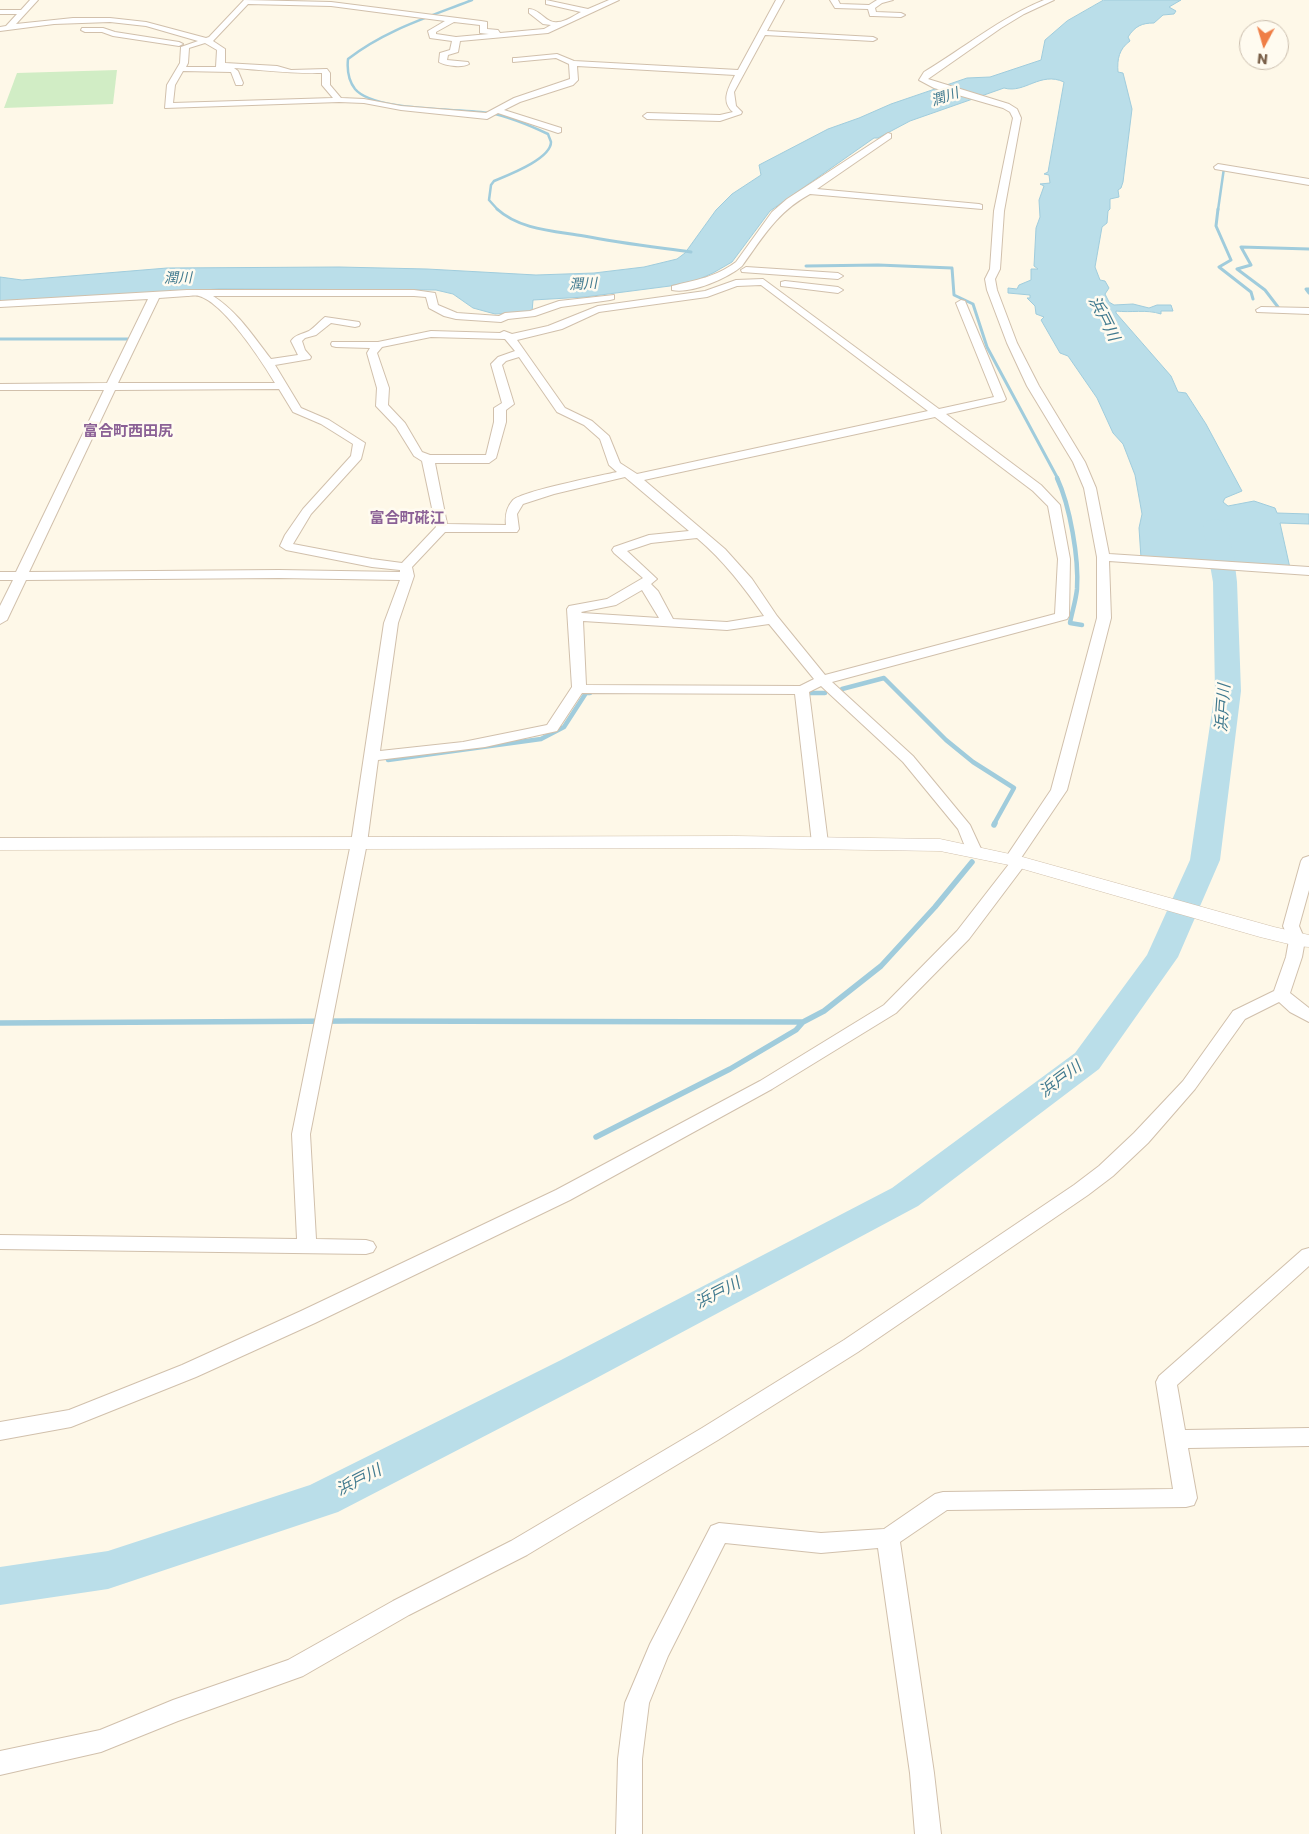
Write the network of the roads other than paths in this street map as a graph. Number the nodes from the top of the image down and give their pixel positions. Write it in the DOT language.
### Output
graph roads {
  1 [pos="34,0"];
  2 [pos="366,0"];
  3 [pos="615,0"];
  4 [pos="780,0"];
  5 [pos="834,0"];
  6 [pos="889,0"];
  7 [pos="1050,0"];
  8 [pos="247,1"];
  9 [pos="549,2"];
  10 [pos="353,7"];
  11 [pos="871,7"];
  12 [pos="0,12"];
  13 [pos="23,12"];
  14 [pos="532,12"];
  15 [pos="589,12"];
  16 [pos="901,15"];
  17 [pos="452,20"];
  18 [pos="561,25"];
  19 [pos="4,29"];
  20 [pos="74,30"];
  21 [pos="538,32"];
  22 [pos="762,32"];
  23 [pos="498,36"];
  24 [pos="456,39"];
  25 [pos="873,39"];
  26 [pos="209,41"];
  27 [pos="540,41"];
  28 [pos="185,47"];
  29 [pos="533,49"];
  30 [pos="530,58"];
  31 [pos="516,60"];
  32 [pos="573,63"];
  33 [pos="465,64"];
  34 [pos="220,67"];
  35 [pos="182,69"];
  36 [pos="740,73"];
  37 [pos="239,82"];
  38 [pos="551,90"];
  39 [pos="560,94"];
  40 [pos="339,100"];
  41 [pos="528,109"];
  42 [pos="495,113"];
  43 [pos="511,114"];
  44 [pos="647,116"];
  45 [pos="558,130"];
  46 [pos="888,136"];
  47 [pos="1218,167"];
  48 [pos="1309,182"];
  49 [pos="808,191"];
  50 [pos="979,206"];
  51 [pos="733,270"];
  52 [pos="838,276"];
  53 [pos="763,282"];
  54 [pos="838,290"];
  55 [pos="205,293"];
  56 [pos="155,295"];
  57 [pos="962,303"];
  58 [pos="0,304"];
  59 [pos="1261,310"];
  60 [pos="1309,311"];
  61 [pos="501,321"];
  62 [pos="355,324"];
  63 [pos="246,336"];
  64 [pos="507,336"];
  65 [pos="134,339"];
  66 [pos="336,344"];
  67 [pos="378,345"];
  68 [pos="522,353"];
  69 [pos="268,363"];
  70 [pos="282,386"];
  71 [pos="0,387"];
  72 [pos="111,387"];
  73 [pos="936,413"];
  74 [pos="428,459"];
  75 [pos="631,475"];
  76 [pos="442,528"];
  77 [pos="699,534"];
  78 [pos="1103,557"];
  79 [pos="283,560"];
  80 [pos="1309,571"];
  81 [pos="407,572"];
  82 [pos="0,576"];
  83 [pos="21,576"];
  84 [pos="644,584"];
  85 [pos="576,617"];
  86 [pos="772,619"];
  87 [pos="0,620"];
  88 [pos="668,622"];
  89 [pos="822,680"];
  90 [pos="578,690"];
  91 [pos="802,690"];
  92 [pos="372,756"];
  93 [pos="358,843"];
  94 [pos="820,843"];
  95 [pos="0,844"];
  96 [pos="974,852"];
  97 [pos="1016,861"];
  98 [pos="1309,861"];
  99 [pos="1303,940"];
  100 [pos="1276,997"];
  101 [pos="1309,1016"];
  102 [pos="0,1242"];
  103 [pos="307,1246"];
  104 [pos="366,1247"];
  105 [pos="1309,1255"];
  106 [pos="0,1431"];
  107 [pos="1309,1437"];
  108 [pos="1177,1439"];
  109 [pos="888,1538"];
  110 [pos="0,1763"];
  111 [pos="629,1834"];
  112 [pos="928,1834"];
  1 -- 13 [label="street"];
  2 -- 10 [label="street"];
  3 -- 15 [label="street"];
  4 -- 22 [label="street"];
  5 -- 11 [label="street"];
  6 -- 11 [label="street"];
  7 -- 78 [label="street"];
  8 -- 10 [label="street"];
  8 -- 26 [label="street"];
  9 -- 15 [label="street"];
  10 -- 17 [label="street"];
  11 -- 16 [label="street"];
  12 -- 13 [label="street"];
  13 -- 19 [label="street"];
  14 -- 18 [label="street"];
  15 -- 18 [label="street"];
  17 -- 23 [label="street"];
  17 -- 24 [label="street"];
  18 -- 21 [label="street"];
  19 -- 26 [label="street"];
  20 -- 28 [label="street"];
  21 -- 23 [label="street"];
  21 -- 27 [label="street"];
  22 -- 25 [label="street"];
  22 -- 36 [label="street"];
  23 -- 24 [label="street"];
  24 -- 33 [label="street"];
  26 -- 28 [label="street"];
  26 -- 34 [label="street"];
  28 -- 35 [label="street"];
  29 -- 30 [label="street"];
  30 -- 31 [label="street"];
  30 -- 32 [label="street"];
  32 -- 36 [label="street"];
  32 -- 38 [label="street"];
  34 -- 35 [label="street"];
  34 -- 37 [label="street"];
  34 -- 40 [label="street"];
  35 -- 40 [label="street"];
  36 -- 44 [label="street"];
  38 -- 39 [label="street"];
  38 -- 42 [label="street"];
  40 -- 42 [label="street"];
  41 -- 43 [label="street"];
  42 -- 43 [label="street"];
  43 -- 45 [label="street"];
  46 -- 49 [label="street"];
  47 -- 48 [label="street"];
  49 -- 50 [label="street"];
  49 -- 51 [label="street"];
  51 -- 52 [label="street"];
  51 -- 61 [label="street"];
  53 -- 54 [label="street"];
  53 -- 64 [label="street"];
  53 -- 73 [label="street"];
  55 -- 56 [label="street"];
  55 -- 61 [label="street"];
  55 -- 63 [label="street"];
  56 -- 58 [label="street"];
  56 -- 65 [label="street"];
  57 -- 73 [label="street"];
  59 -- 60 [label="street"];
  61 -- 64 [label="street"];
  62 -- 69 [label="street"];
  63 -- 69 [label="street"];
  64 -- 67 [label="street"];
  64 -- 68 [label="street"];
  65 -- 72 [label="street"];
  66 -- 67 [label="street"];
  67 -- 74 [label="street"];
  68 -- 74 [label="street"];
  68 -- 75 [label="street"];
  69 -- 70 [label="street"];
  70 -- 72 [label="street"];
  70 -- 79 [label="street"];
  71 -- 72 [label="street"];
  72 -- 83 [label="street"];
  73 -- 75 [label="street"];
  73 -- 89 [label="street"];
  74 -- 76 [label="street"];
  75 -- 76 [label="street"];
  75 -- 77 [label="street"];
  76 -- 81 [label="street"];
  77 -- 84 [label="street"];
  77 -- 86 [label="street"];
  78 -- 80 [label="street"];
  78 -- 97 [label="street"];
  79 -- 81 [label="street"];
  79 -- 81 [label="street"];
  79 -- 83 [label="street"];
  81 -- 92 [label="street"];
  82 -- 83 [label="street"];
  83 -- 87 [label="street"];
  84 -- 85 [label="street"];
  84 -- 88 [label="street"];
  85 -- 88 [label="street"];
  85 -- 90 [label="street"];
  86 -- 88 [label="street"];
  86 -- 89 [label="street"];
  89 -- 91 [label="street"];
  89 -- 96 [label="street"];
  90 -- 91 [label="street"];
  90 -- 92 [label="street"];
  91 -- 94 [label="street"];
  92 -- 93 [label="street"];
  93 -- 94 [label="street"];
  93 -- 95 [label="street"];
  93 -- 103 [label="street"];
  94 -- 96 [label="street"];
  96 -- 97 [label="street"];
  97 -- 99 [label="street"];
  97 -- 106 [label="street"];
  98 -- 99 [label="street"];
  99 -- 100 [label="street"];
  100 -- 101 [label="street"];
  100 -- 110 [label="street"];
  102 -- 103 [label="street"];
  103 -- 104 [label="street"];
  105 -- 108 [label="street"];
  107 -- 108 [label="street"];
  108 -- 109 [label="street"];
  109 -- 111 [label="street"];
  109 -- 112 [label="street"];
}
